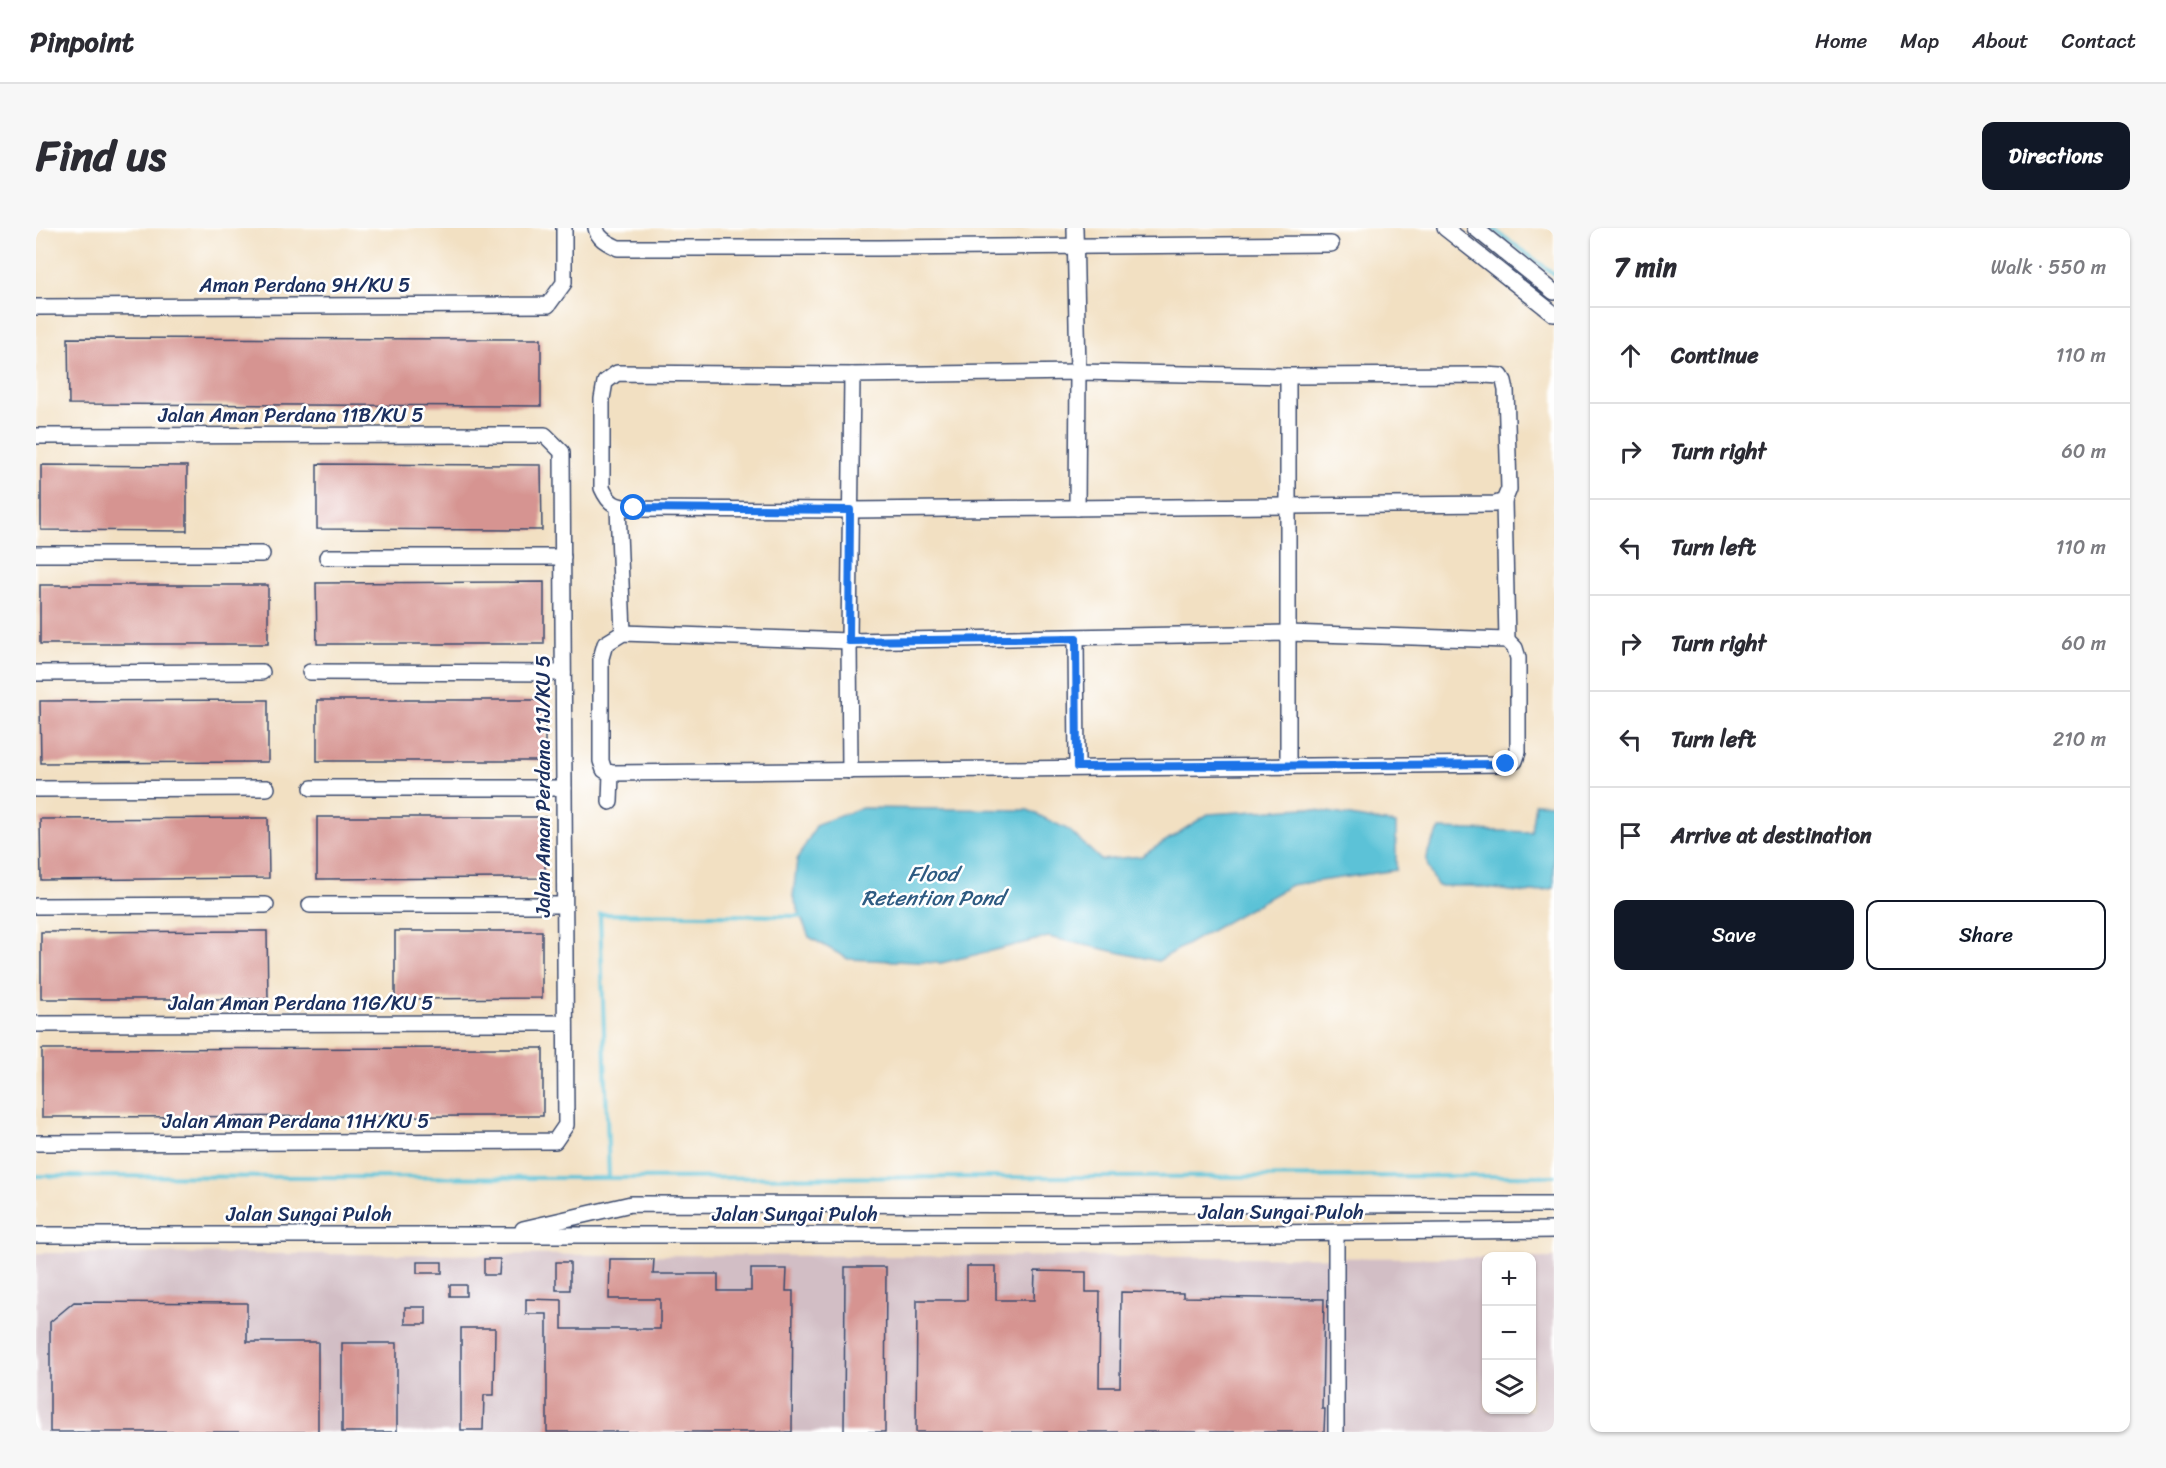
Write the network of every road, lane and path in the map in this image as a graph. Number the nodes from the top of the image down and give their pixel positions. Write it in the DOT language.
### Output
graph roads {
  1 [pos="564,228"];
  2 [pos="1075,228"];
  3 [pos="1445,228"];
  4 [pos="1475,228"];
  5 [pos="600,234"];
  6 [pos="1331,244"];
  7 [pos="1075,245"];
  8 [pos="1554,292"];
  9 [pos="36,307"];
  10 [pos="1554,314"];
  11 [pos="1078,372"];
  12 [pos="852,375"];
  13 [pos="1288,376"];
  14 [pos="545,435"];
  15 [pos="36,436"];
  16 [pos="1504,501"];
  17 [pos="1289,506"];
  18 [pos="618,507"];
  19 [pos="1077,508"];
  20 [pos="850,510"];
  21 [pos="36,554"];
  22 [pos="262,554"];
  23 [pos="327,557"];
  24 [pos="563,557"];
  25 [pos="623,633"];
  26 [pos="1287,633"];
  27 [pos="1076,638"];
  28 [pos="1507,640"];
  29 [pos="849,641"];
  30 [pos="262,672"];
  31 [pos="310,672"];
  32 [pos="36,673"];
  33 [pos="563,673"];
  34 [pos="1288,766"];
  35 [pos="1077,767"];
  36 [pos="850,771"];
  37 [pos="611,773"];
  38 [pos="267,788"];
  39 [pos="312,788"];
  40 [pos="564,788"];
  41 [pos="36,789"];
  42 [pos="610,802"];
  43 [pos="266,905"];
  44 [pos="310,905"];
  45 [pos="564,905"];
  46 [pos="36,906"];
  47 [pos="565,1023"];
  48 [pos="36,1024"];
  49 [pos="555,1142"];
  50 [pos="36,1143"];
  51 [pos="1554,1205"];
  52 [pos="1554,1230"];
  53 [pos="1336,1233"];
  54 [pos="36,1235"];
  55 [pos="497,1235"];
  56 [pos="1336,1432"];
  1 -- 9 [label="street, Aman Perdana 9H/KU 5"];
  2 -- 7 [label="street"];
  3 -- 10 [label="street"];
  4 -- 8 [label="street"];
  5 -- 7 [label="street"];
  6 -- 7 [label="street"];
  7 -- 11 [label="street"];
  11 -- 12 [label="street"];
  11 -- 13 [label="street"];
  11 -- 19 [label="street"];
  12 -- 18 [label="street"];
  12 -- 20 [label="street"];
  13 -- 16 [label="street"];
  13 -- 17 [label="street"];
  14 -- 15 [label="street, Jalan Aman Perdana 11B/KU 5"];
  14 -- 24 [label="street, Jalan Aman Perdana 11J/KU 5"];
  16 -- 17 [label="street"];
  16 -- 28 [label="street"];
  17 -- 19 [label="street"];
  17 -- 26 [label="street"];
  18 -- 20 [label="street"];
  18 -- 25 [label="street"];
  19 -- 20 [label="street"];
  20 -- 29 [label="street"];
  21 -- 22 [label="street"];
  23 -- 24 [label="street"];
  24 -- 33 [label="street, Jalan Aman Perdana 11J/KU 5"];
  25 -- 29 [label="street"];
  25 -- 37 [label="street"];
  26 -- 27 [label="street"];
  26 -- 28 [label="street"];
  26 -- 34 [label="street"];
  27 -- 29 [label="street"];
  27 -- 35 [label="street"];
  28 -- 34 [label="street"];
  29 -- 36 [label="street"];
  30 -- 32 [label="street"];
  31 -- 33 [label="street"];
  33 -- 40 [label="street, Jalan Aman Perdana 11J/KU 5"];
  34 -- 35 [label="street"];
  35 -- 36 [label="street"];
  36 -- 37 [label="street"];
  37 -- 42 [label="street"];
  38 -- 41 [label="street"];
  39 -- 40 [label="street"];
  40 -- 45 [label="street, Jalan Aman Perdana 11J/KU 5"];
  43 -- 46 [label="street"];
  44 -- 45 [label="street"];
  45 -- 47 [label="street, Jalan Aman Perdana 11J/KU 5"];
  47 -- 48 [label="street, Jalan Aman Perdana 11G/KU 5"];
  47 -- 49 [label="street, Jalan Aman Perdana 11J/KU 5"];
  49 -- 50 [label="street, Jalan Aman Perdana 11H/KU 5"];
  51 -- 55 [label="street"];
  52 -- 53 [label="street, Jalan Sungai Puloh"];
  53 -- 55 [label="street, Jalan Sungai Puloh"];
  53 -- 56 [label="street"];
  54 -- 55 [label="street, Jalan Sungai Puloh"];
}
